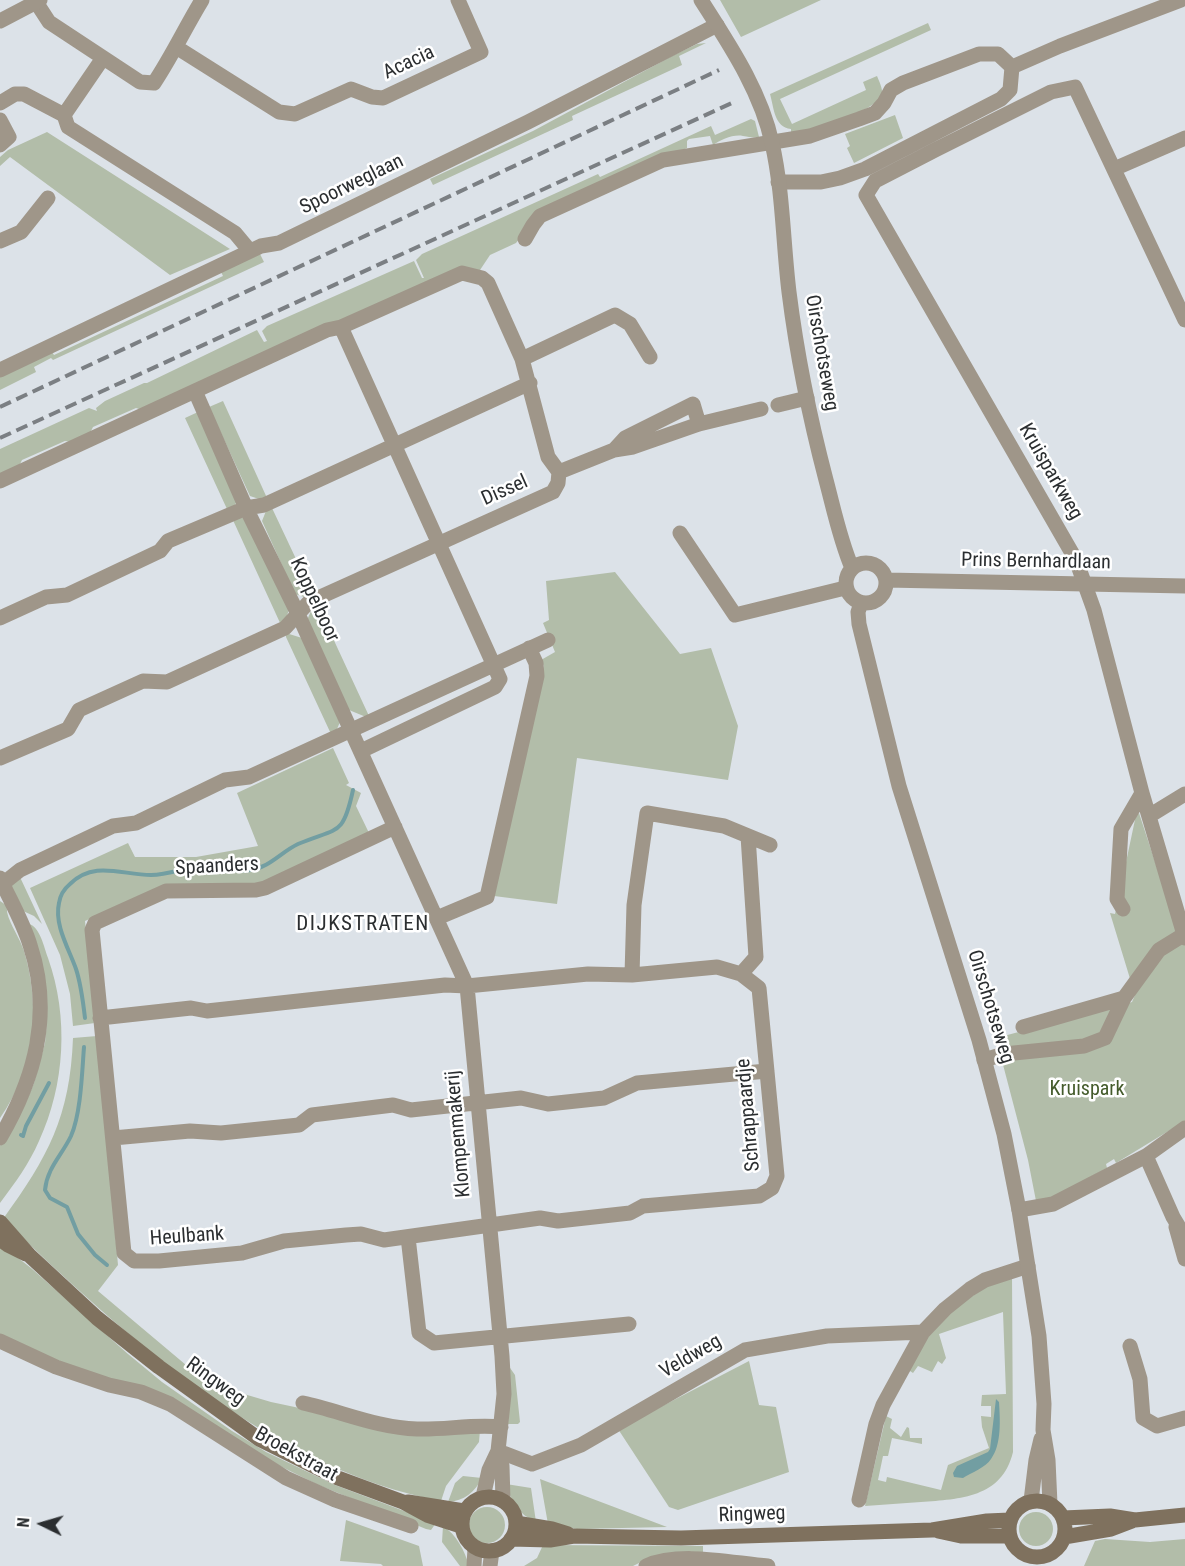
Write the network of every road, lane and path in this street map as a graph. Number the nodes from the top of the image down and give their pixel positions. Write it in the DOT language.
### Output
graph roads {
  1 [pos="202,0"];
  2 [pos="458,0"];
  3 [pos="701,0"];
  4 [pos="1181,0"];
  5 [pos="38,1"];
  6 [pos="0,21"];
  7 [pos="717,25"];
  8 [pos="176,47"];
  9 [pos="103,58"];
  10 [pos="1012,67"];
  11 [pos="0,103"];
  12 [pos="64,115"];
  13 [pos="0,120"];
  14 [pos="1185,138"];
  15 [pos="772,141"];
  16 [pos="0,145"];
  17 [pos="1114,169"];
  18 [pos="778,182"];
  19 [pos="48,198"];
  20 [pos="525,239"];
  21 [pos="0,241"];
  22 [pos="250,251"];
  23 [pos="1185,320"];
  24 [pos="341,327"];
  25 [pos="650,357"];
  26 [pos="522,359"];
  27 [pos="0,370"];
  28 [pos="530,383"];
  29 [pos="195,391"];
  30 [pos="807,398"];
  31 [pos="778,405"];
  32 [pos="761,409"];
  33 [pos="395,445"];
  34 [pos="559,472"];
  35 [pos="0,481"];
  36 [pos="246,508"];
  37 [pos="680,533"];
  38 [pos="439,544"];
  39 [pos="852,568"];
  40 [pos="886,580"];
  41 [pos="1083,583"];
  42 [pos="1185,586"];
  43 [pos="845,588"];
  44 [pos="861,603"];
  45 [pos="298,614"];
  46 [pos="0,618"];
  47 [pos="548,640"];
  48 [pos="529,648"];
  49 [pos="494,663"];
  50 [pos="351,730"];
  51 [pos="361,751"];
  52 [pos="0,758"];
  53 [pos="1142,793"];
  54 [pos="1185,794"];
  55 [pos="1149,816"];
  56 [pos="395,827"];
  57 [pos="748,836"];
  58 [pos="770,845"];
  59 [pos="1,883"];
  60 [pos="1123,909"];
  61 [pos="437,918"];
  62 [pos="1184,936"];
  63 [pos="741,974"];
  64 [pos="632,975"];
  65 [pos="467,986"];
  66 [pos="1124,998"];
  67 [pos="100,1018"];
  68 [pos="1023,1028"];
  69 [pos="984,1060"];
  70 [pos="767,1071"];
  71 [pos="18,1103"];
  72 [pos="477,1103"];
  73 [pos="0,1124"];
  74 [pos="1185,1128"];
  75 [pos="0,1138"];
  76 [pos="113,1138"];
  77 [pos="1146,1156"];
  78 [pos="1019,1210"];
  79 [pos="1173,1217"];
  80 [pos="0,1222"];
  81 [pos="488,1227"];
  82 [pos="408,1237"];
  83 [pos="1185,1237"];
  84 [pos="0,1239"];
  85 [pos="29,1255"];
  86 [pos="1185,1259"];
  87 [pos="1028,1266"];
  88 [pos="629,1324"];
  89 [pos="923,1332"];
  90 [pos="500,1336"];
  91 [pos="0,1341"];
  92 [pos="1130,1346"];
  93 [pos="303,1403"];
  94 [pos="1185,1418"];
  95 [pos="501,1427"];
  96 [pos="1043,1430"];
  97 [pos="498,1451"];
  98 [pos="483,1497"];
  99 [pos="859,1500"];
  100 [pos="503,1501"];
  101 [pos="1031,1501"];
  102 [pos="403,1502"];
  103 [pos="1050,1504"];
  104 [pos="464,1510"];
  105 [pos="1185,1515"];
  106 [pos="1063,1518"];
  107 [pos="1010,1520"];
  108 [pos="1135,1520"];
  109 [pos="516,1523"];
  110 [pos="411,1526"];
  111 [pos="461,1526"];
  112 [pos="932,1530"];
  113 [pos="574,1536"];
  114 [pos="1010,1536"];
  115 [pos="1064,1537"];
  116 [pos="511,1539"];
  117 [pos="475,1548"];
  118 [pos="491,1558"];
  119 [pos="1025,1560"];
  120 [pos="1042,1561"];
  121 [pos="474,1566"];
  122 [pos="646,1566"];
  123 [pos="768,1566"];
  1 -- 8 [label="street"];
  2 -- 8 [label="street, Acacia"];
  3 -- 7 [label="street, Oirschotseweg"];
  4 -- 10 [label="street"];
  5 -- 6 [label="street"];
  5 -- 9 [label="street"];
  7 -- 15 [label="street, Oirschotseweg"];
  7 -- 22 [label="street, Spoorweglaan"];
  8 -- 9 [label="street"];
  9 -- 12 [label="street"];
  10 -- 15 [label="street"];
  10 -- 18 [label="street"];
  11 -- 12 [label="street"];
  12 -- 22 [label="street"];
  13 -- 16 [label="street"];
  14 -- 17 [label="street"];
  15 -- 18 [label="street, Oirschotseweg"];
  15 -- 20 [label="street"];
  17 -- 23 [label="street"];
  17 -- 41 [label="street, Kruisparkweg"];
  18 -- 30 [label="street, Oirschotseweg"];
  19 -- 21 [label="street"];
  22 -- 27 [label="street, Spoorweglaan"];
  24 -- 26 [label="street, Dissel"];
  24 -- 29 [label="street"];
  24 -- 33 [label="street"];
  25 -- 26 [label="street"];
  26 -- 28 [label="street, Dissel"];
  28 -- 33 [label="street"];
  28 -- 34 [label="street, Dissel"];
  29 -- 35 [label="street"];
  29 -- 36 [label="street, Koppelboor"];
  30 -- 31 [label="street"];
  30 -- 39 [label="street, Oirschotseweg"];
  32 -- 34 [label="street"];
  33 -- 36 [label="street"];
  33 -- 38 [label="street"];
  34 -- 38 [label="street, Dissel"];
  36 -- 45 [label="street, Koppelboor"];
  36 -- 46 [label="street"];
  37 -- 43 [label="street"];
  38 -- 45 [label="street, Dissel"];
  38 -- 49 [label="street"];
  39 -- 40 [label="street"];
  39 -- 43 [label="street"];
  40 -- 41 [label="street, Prins Bernhardlaan"];
  40 -- 44 [label="street"];
  41 -- 42 [label="street, Prins Bernhardlaan"];
  41 -- 53 [label="street, Kruisparkweg"];
  43 -- 44 [label="street"];
  44 -- 69 [label="street, Oirschotseweg"];
  45 -- 50 [label="street, Koppelboor"];
  45 -- 52 [label="street, Dissel"];
  47 -- 48 [label="street"];
  48 -- 49 [label="street"];
  48 -- 61 [label="street"];
  49 -- 50 [label="street"];
  49 -- 51 [label="street"];
  50 -- 51 [label="street, Koppelboor"];
  50 -- 59 [label="street"];
  51 -- 56 [label="street, Koppelboor"];
  53 -- 55 [label="street, Kruisparkweg"];
  53 -- 60 [label="street"];
  54 -- 55 [label="street"];
  55 -- 62 [label="street, Kruisparkweg"];
  56 -- 61 [label="street, Klompenmakerij"];
  56 -- 67 [label="street, Spaanders"];
  57 -- 58 [label="street"];
  57 -- 63 [label="street"];
  57 -- 64 [label="street"];
  59 -- 71 [label="street"];
  61 -- 65 [label="street, Klompenmakerij"];
  62 -- 66 [label="street"];
  63 -- 64 [label="street"];
  63 -- 70 [label="street, Schrappaardje"];
  64 -- 65 [label="street"];
  65 -- 67 [label="street"];
  65 -- 72 [label="street, Klompenmakerij"];
  66 -- 68 [label="street"];
  66 -- 69 [label="street"];
  67 -- 76 [label="street, Heulbank"];
  69 -- 78 [label="street, Oirschotseweg"];
  70 -- 72 [label="street"];
  70 -- 81 [label="street, Schrappaardje"];
  71 -- 73 [label="street"];
  71 -- 75 [label="street"];
  72 -- 76 [label="street"];
  72 -- 81 [label="street, Klompenmakerij"];
  74 -- 77 [label="street"];
  76 -- 82 [label="street, Heulbank"];
  77 -- 78 [label="street"];
  77 -- 79 [label="street"];
  78 -- 87 [label="street, Oirschotseweg"];
  79 -- 83 [label="street"];
  79 -- 86 [label="street"];
  80 -- 85 [label="main road, Ringweg"];
  81 -- 82 [label="street, Heulbank"];
  81 -- 90 [label="street, Klompenmakerij"];
  82 -- 90 [label="street"];
  84 -- 85 [label="main road, Ringweg"];
  85 -- 102 [label="main road, Ringweg"];
  87 -- 89 [label="street"];
  87 -- 96 [label="street, Oirschotseweg"];
  88 -- 90 [label="street"];
  89 -- 97 [label="street, Veldweg"];
  89 -- 99 [label="street"];
  90 -- 95 [label="street, Klompenmakerij"];
  91 -- 110 [label="street, Broekstraat"];
  92 -- 94 [label="street"];
  93 -- 95 [label="street"];
  95 -- 97 [label="street, Klompenmakerij"];
  96 -- 101 [label="street, Oirschotseweg"];
  96 -- 103 [label="street, Oirschotseweg"];
  97 -- 98 [label="street, Klompenmakerij"];
  97 -- 100 [label="street, Klompenmakerij"];
  98 -- 100 [label="main road"];
  98 -- 104 [label="main road"];
  100 -- 109 [label="main road"];
  101 -- 103 [label="main road"];
  101 -- 107 [label="main road"];
  102 -- 104 [label="main road, Ringweg"];
  102 -- 111 [label="main road, Ringweg"];
  103 -- 106 [label="main road"];
  104 -- 111 [label="main road"];
  105 -- 108 [label="main road"];
  106 -- 108 [label="main road"];
  106 -- 115 [label="main road"];
  107 -- 112 [label="main road, Ringweg"];
  107 -- 114 [label="main road"];
  108 -- 115 [label="main road"];
  109 -- 113 [label="main road, Ringweg"];
  109 -- 116 [label="main road"];
  111 -- 117 [label="main road"];
  112 -- 113 [label="main road, Ringweg"];
  112 -- 114 [label="main road, Ringweg"];
  113 -- 116 [label="main road, Ringweg"];
  114 -- 119 [label="main road"];
  115 -- 120 [label="main road"];
  116 -- 118 [label="main road"];
  117 -- 118 [label="main road"];
  117 -- 121 [label="street"];
  119 -- 120 [label="main road"];
  122 -- 123 [label="street"];
}
